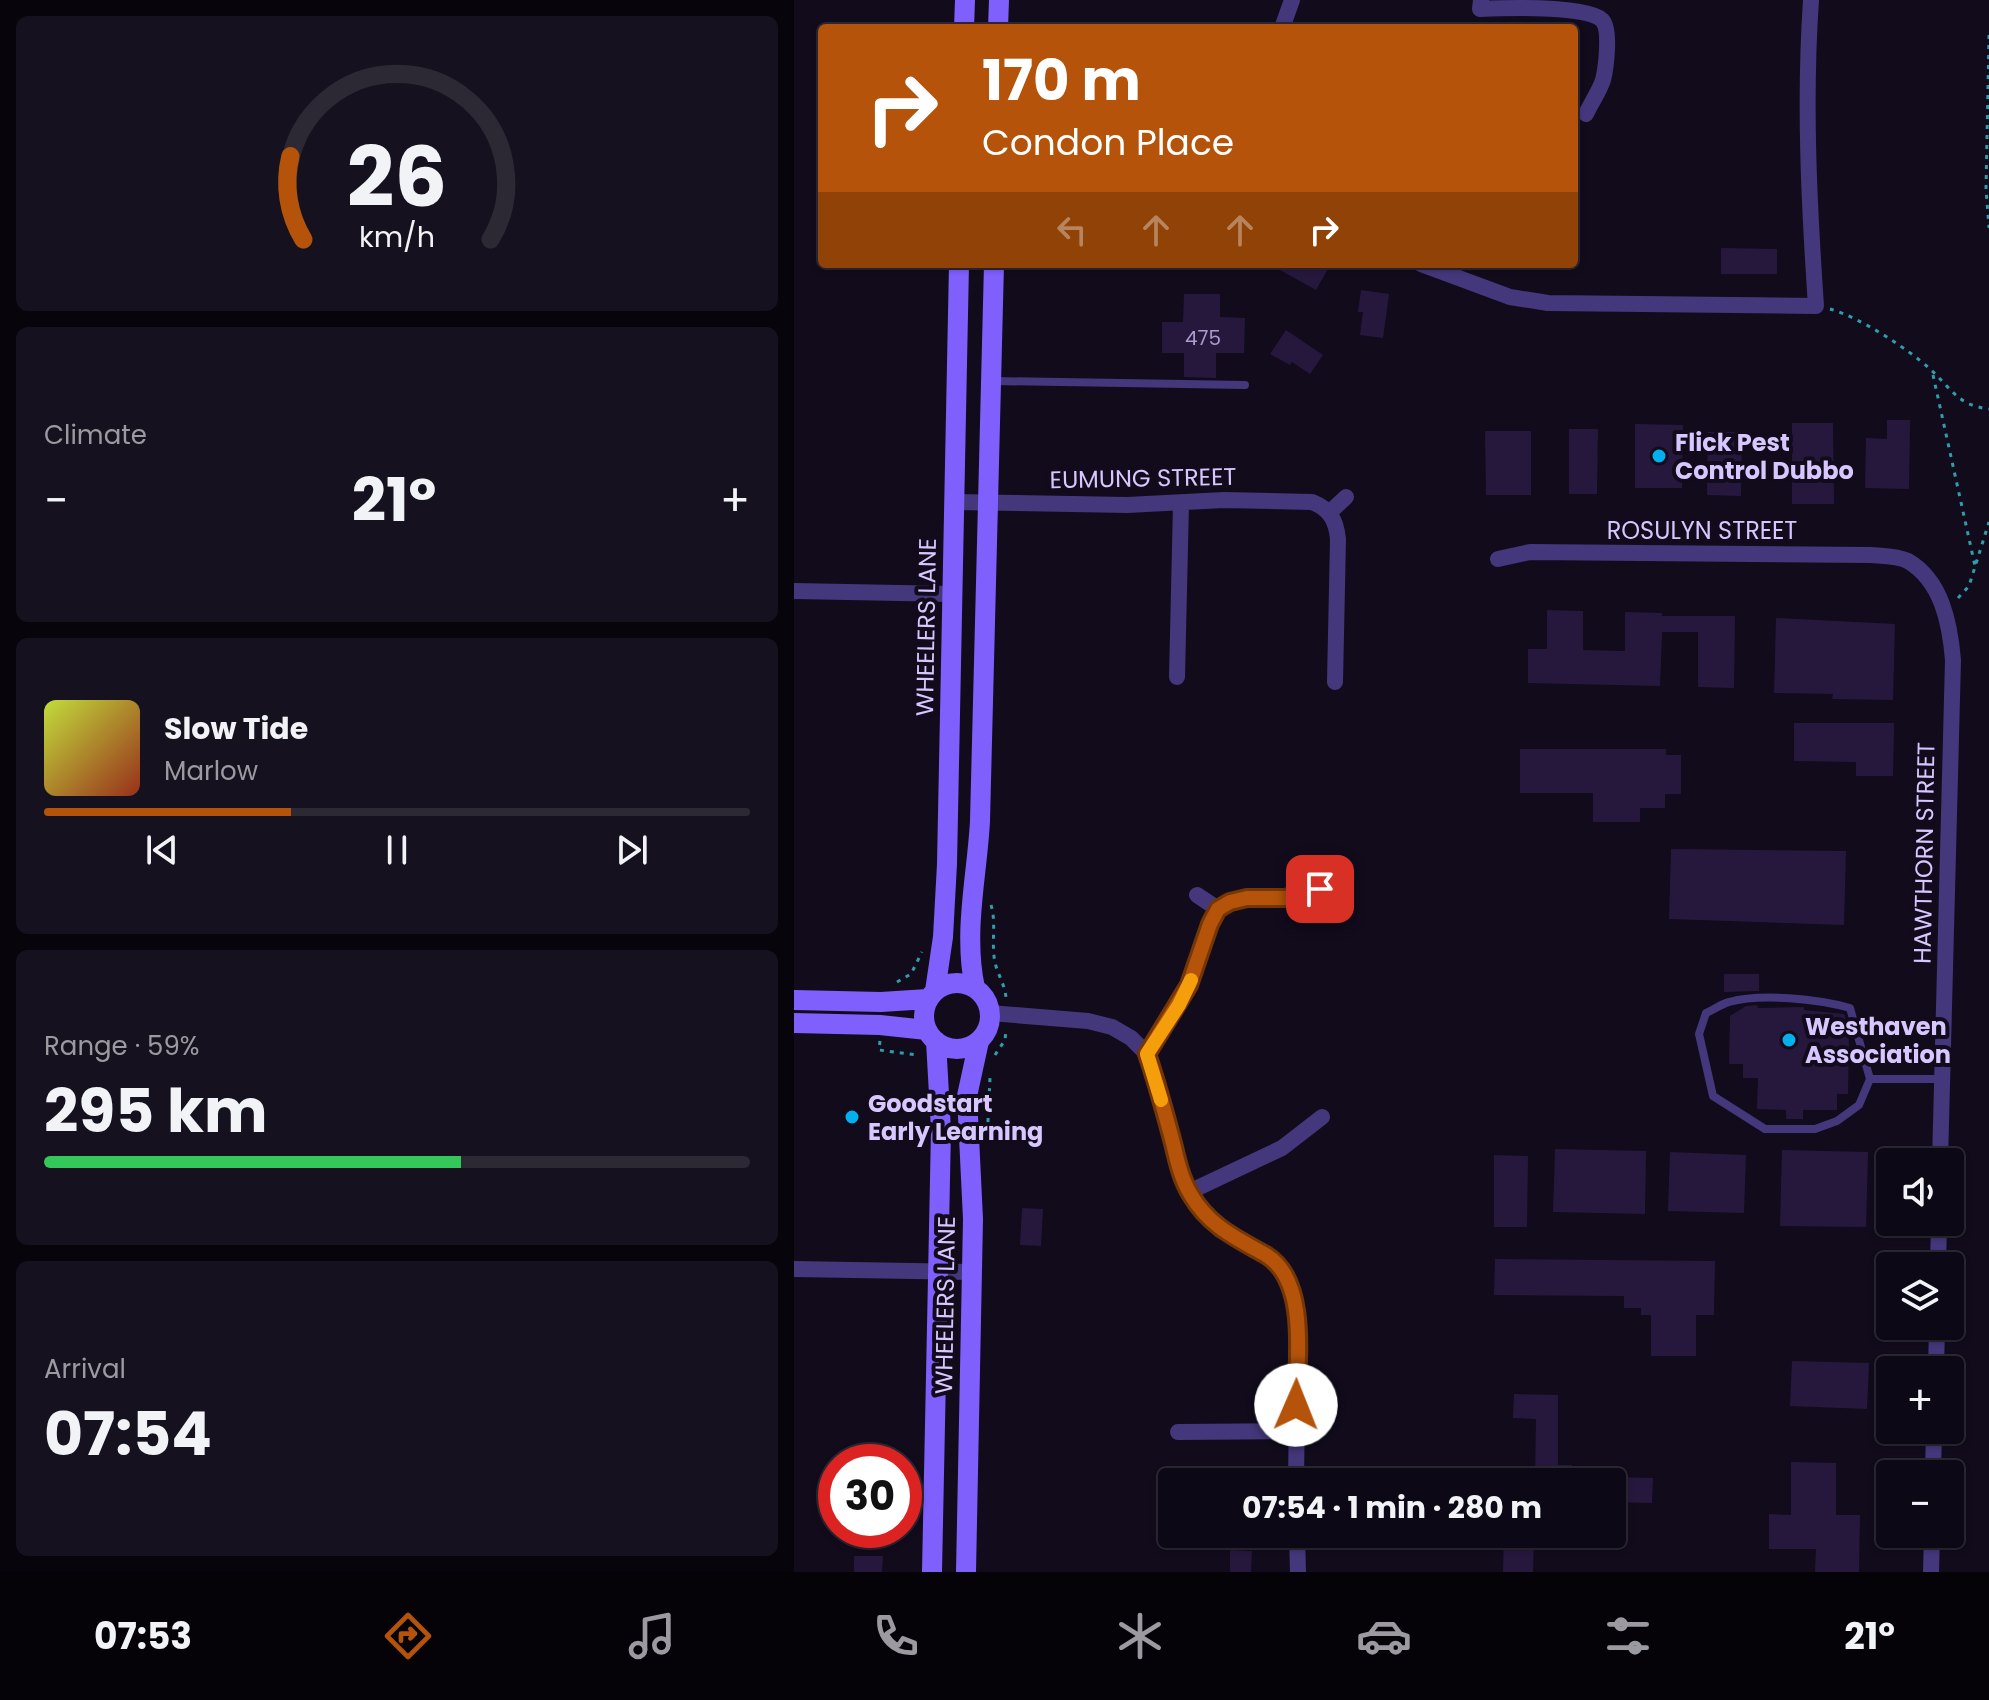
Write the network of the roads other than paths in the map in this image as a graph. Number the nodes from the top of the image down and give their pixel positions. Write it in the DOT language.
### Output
graph roads {
  1 [pos="965,0"];
  2 [pos="999,0"];
  3 [pos="1292,0"];
  4 [pos="1481,0"];
  5 [pos="1811,0"];
  6 [pos="964,24"];
  7 [pos="998,24"];
  8 [pos="1283,24"];
  9 [pos="1586,114"];
  10 [pos="959,268"];
  11 [pos="994,268"];
  12 [pos="1432,268"];
  13 [pos="992,381"];
  14 [pos="1245,385"];
  15 [pos="1346,497"];
  16 [pos="954,502"];
  17 [pos="989,503"];
  18 [pos="1181,504"];
  19 [pos="1330,512"];
  20 [pos="1498,559"];
  21 [pos="1906,560"];
  22 [pos="794,591"];
  23 [pos="953,594"];
  24 [pos="1177,677"];
  25 [pos="1335,682"];
  26 [pos="1320,889"];
  27 [pos="1197,895"];
  28 [pos="1218,909"];
  29 [pos="975,988"];
  30 [pos="931,995"];
  31 [pos="794,1000"];
  32 [pos="990,1013"];
  33 [pos="794,1023"];
  34 [pos="931,1036"];
  35 [pos="979,1041"];
  36 [pos="1147,1054"];
  37 [pos="1870,1079"];
  38 [pos="1943,1079"];
  39 [pos="1322,1117"];
  40 [pos="1941,1148"];
  41 [pos="1189,1192"];
  42 [pos="794,1269"];
  43 [pos="938,1272"];
  44 [pos="972,1272"];
  45 [pos="1295,1431"];
  46 [pos="1178,1432"];
  47 [pos="1296,1468"];
  48 [pos="1297,1548"];
  49 [pos="1932,1548"];
  50 [pos="932,1572"];
  51 [pos="966,1572"];
  52 [pos="1298,1572"];
  53 [pos="1931,1572"];
  1 -- 6 [label="main road"];
  2 -- 7 [label="main road"];
  3 -- 8 [label="street"];
  4 -- 9 [label="street"];
  5 -- 12 [label="street"];
  10 -- 16 [label="main road, WHEELERS LANE"];
  11 -- 13 [label="main road"];
  13 -- 14 [label="lane"];
  13 -- 17 [label="main road"];
  15 -- 19 [label="street"];
  16 -- 17 [label="street, EUMUNG STREET"];
  16 -- 23 [label="main road, WHEELERS LANE"];
  17 -- 18 [label="street, EUMUNG STREET"];
  17 -- 29 [label="main road"];
  18 -- 19 [label="street, EUMUNG STREET"];
  18 -- 24 [label="street"];
  19 -- 25 [label="street"];
  20 -- 21 [label="street, ROSULYN STREET"];
  21 -- 38 [label="street, HAWTHORN STREET"];
  22 -- 23 [label="street"];
  23 -- 30 [label="main road, WHEELERS LANE"];
  26 -- 28 [label="street"];
  27 -- 28 [label="street"];
  28 -- 36 [label="street"];
  29 -- 30 [label="main road"];
  29 -- 32 [label="main road"];
  30 -- 31 [label="main road"];
  30 -- 34 [label="main road"];
  32 -- 35 [label="main road"];
  32 -- 36 [label="street"];
  33 -- 34 [label="main road"];
  34 -- 35 [label="main road"];
  34 -- 43 [label="main road, WHEELERS LANE"];
  35 -- 44 [label="main road, WHEELERS LANE"];
  36 -- 41 [label="street"];
  37 -- 37 [label="lane"];
  37 -- 38 [label="lane"];
  38 -- 40 [label="street, HAWTHORN STREET"];
  39 -- 41 [label="street"];
  41 -- 45 [label="street"];
  42 -- 43 [label="street"];
  43 -- 44 [label="street"];
  43 -- 50 [label="main road, WHEELERS LANE"];
  44 -- 51 [label="main road, WHEELERS LANE"];
  45 -- 46 [label="street"];
  45 -- 47 [label="street"];
  48 -- 52 [label="street"];
  49 -- 53 [label="street"];
}
